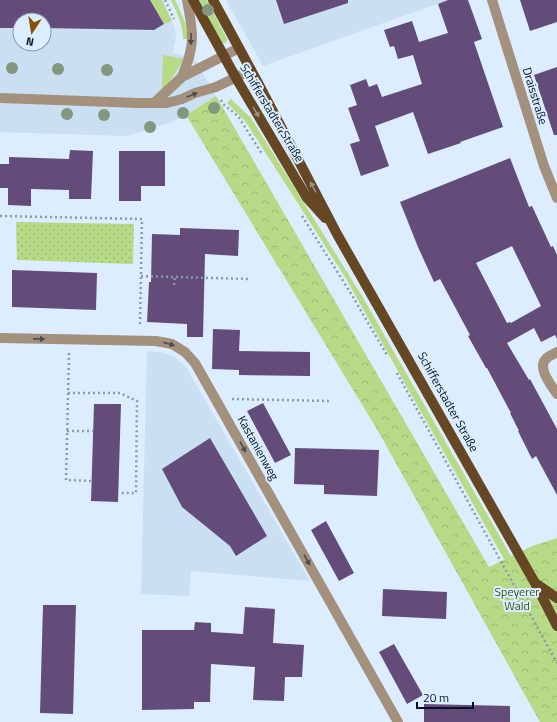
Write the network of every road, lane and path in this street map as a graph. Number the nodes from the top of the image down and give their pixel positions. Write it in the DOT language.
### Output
graph roads {
  1 [pos="165,0"];
  2 [pos="187,0"];
  3 [pos="193,0"];
  4 [pos="213,0"];
  5 [pos="492,0"];
  6 [pos="176,23"];
  7 [pos="239,48"];
  8 [pos="223,56"];
  9 [pos="251,70"];
  10 [pos="182,77"];
  11 [pos="236,78"];
  12 [pos="216,87"];
  13 [pos="0,98"];
  14 [pos="154,103"];
  15 [pos="263,155"];
  16 [pos="557,198"];
  17 [pos="300,214"];
  18 [pos="0,216"];
  19 [pos="338,234"];
  20 [pos="141,276"];
  21 [pos="175,277"];
  22 [pos="248,279"];
  23 [pos="174,286"];
  24 [pos="0,338"];
  25 [pos="69,340"];
  26 [pos="140,341"];
  27 [pos="557,352"];
  28 [pos="388,357"];
  29 [pos="396,370"];
  30 [pos="68,393"];
  31 [pos="557,394"];
  32 [pos="216,399"];
  33 [pos="330,401"];
  34 [pos="67,430"];
  35 [pos="93,431"];
  36 [pos="92,481"];
  37 [pos="119,493"];
  38 [pos="535,583"];
  39 [pos="557,598"];
  40 [pos="557,626"];
  41 [pos="557,663"];
  42 [pos="398,722"];
  1 -- 6 [label="path"];
  2 -- 10 [label="street, one-way"];
  3 -- 8 [label="main road, Schifferstadter Straße"];
  4 -- 7 [label="main road, Schifferstadter Straße"];
  5 -- 16 [label="street, Draisstraße"];
  7 -- 8 [label="street"];
  7 -- 9 [label="main road, Schifferstadter Straße"];
  8 -- 10 [label="street"];
  8 -- 11 [label="main road, Schifferstadter Straße"];
  9 -- 11 [label="street"];
  19 -- 9 [label="main road, Schifferstadter Straße, one-way"];
  10 -- 14 [label="street"];
  11 -- 12 [label="street"];
  11 -- 19 [label="main road, Schifferstadter Straße, one-way"];
  14 -- 12 [label="street, one-way"];
  12 -- 15 [label="path"];
  13 -- 14 [label="street"];
  17 -- 28 [label="path"];
  18 -- 20 [label="path"];
  19 -- 38 [label="main road, Schifferstadter Straße"];
  20 -- 21 [label="path"];
  20 -- 26 [label="path"];
  21 -- 22 [label="path"];
  21 -- 23 [label="path"];
  24 -- 25 [label="street, Kastanienweg, one-way"];
  25 -- 26 [label="street, Kastanienweg"];
  25 -- 30 [label="path"];
  26 -- 32 [label="street, Kastanienweg, one-way"];
  27 -- 31 [label="street"];
  29 -- 41 [label="path"];
  30 -- 34 [label="path"];
  30 -- 37 [label="path"];
  32 -- 33 [label="path"];
  32 -- 42 [label="street, Kastanienweg, one-way"];
  34 -- 35 [label="path"];
  34 -- 36 [label="path"];
  38 -- 39 [label="main road, Schifferstadter Straße"];
  38 -- 40 [label="main road, Schifferstadter Straße"];
}
